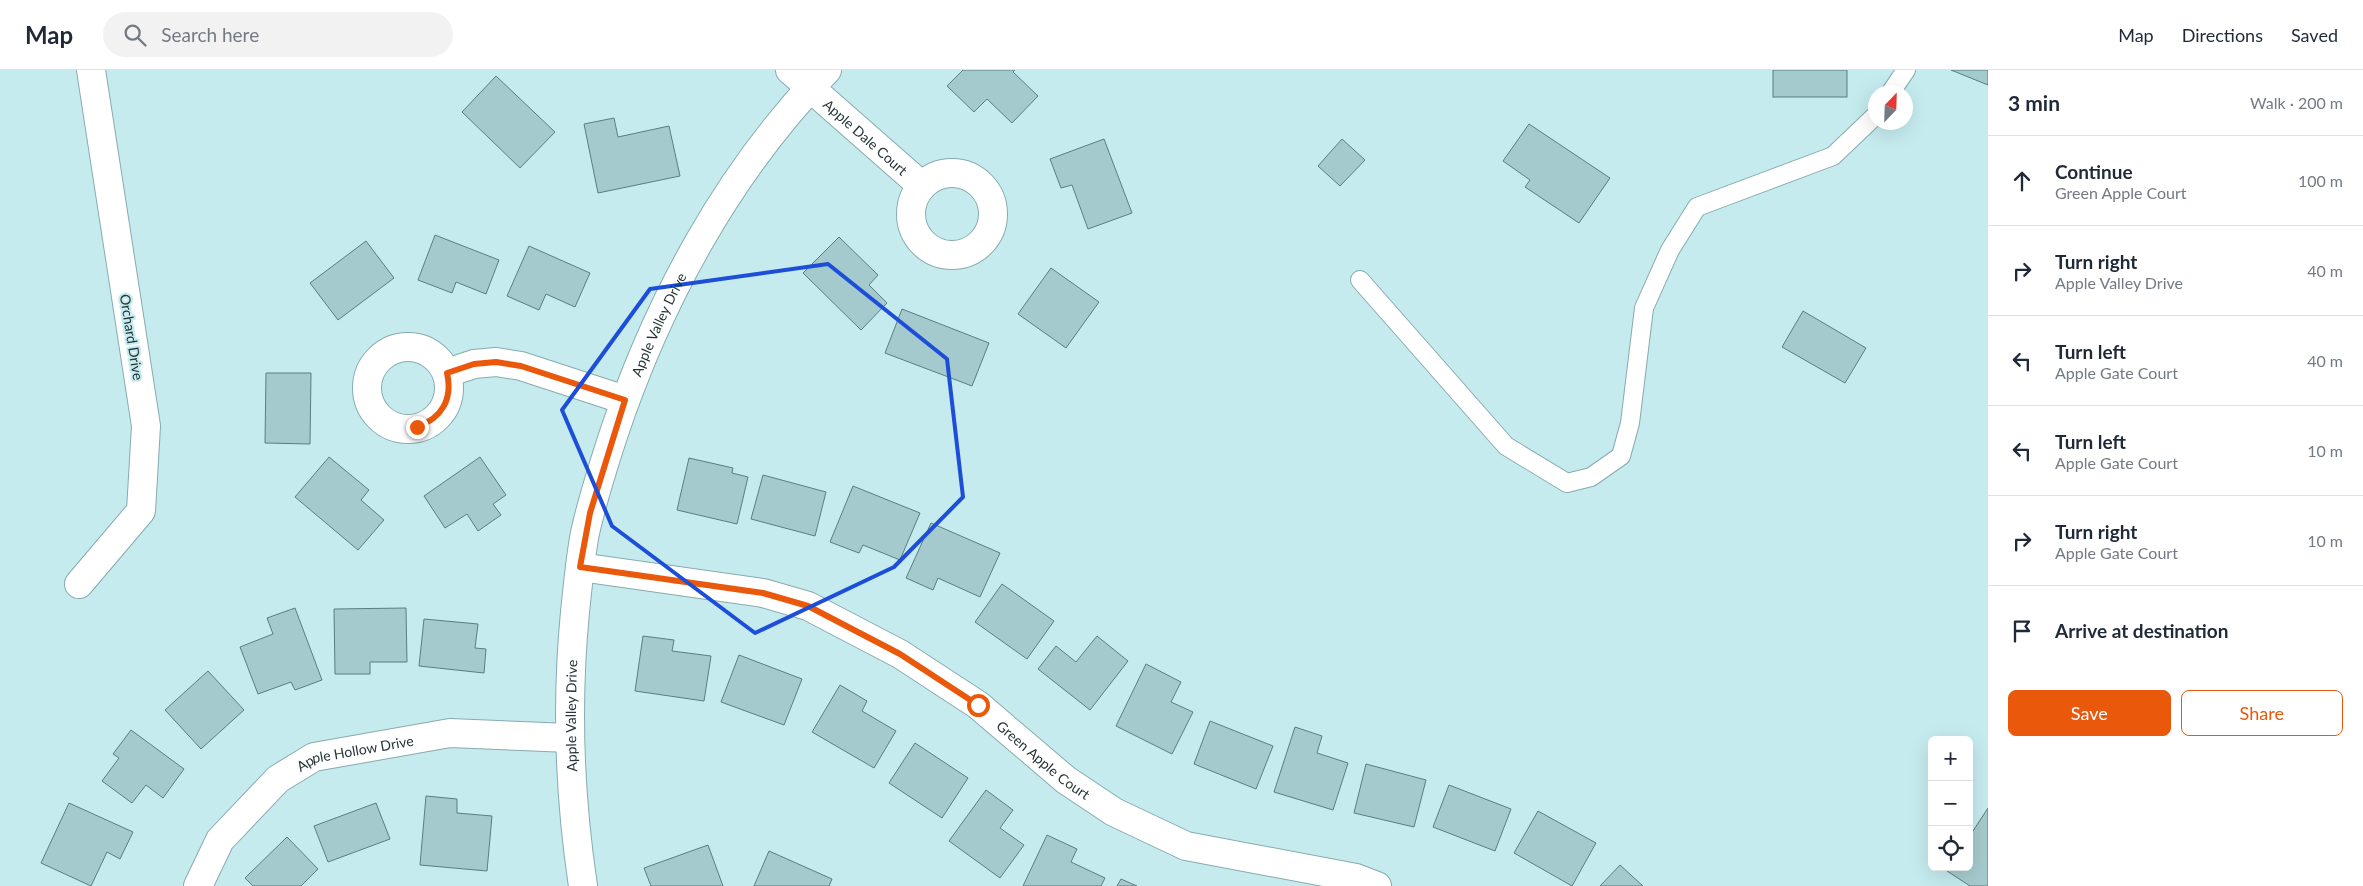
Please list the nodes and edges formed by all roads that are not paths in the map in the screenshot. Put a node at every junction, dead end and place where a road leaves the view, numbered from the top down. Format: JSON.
{"nodes":[{"id":1,"x":91,"y":70,"type":"edge"},
{"id":2,"x":790,"y":70,"type":"edge"},
{"id":3,"x":1906,"y":70,"type":"edge"},
{"id":4,"x":819,"y":79,"type":"edge"},
{"id":5,"x":1896,"y":85,"type":"edge"},
{"id":6,"x":1868,"y":123,"type":"edge"},
{"id":7,"x":922,"y":186,"type":"dead end"},
{"id":8,"x":1360,"y":280,"type":"dead end"},
{"id":9,"x":447,"y":373,"type":"dead end"},
{"id":10,"x":625,"y":400,"type":"junction"},
{"id":11,"x":580,"y":567,"type":"junction"},
{"id":12,"x":79,"y":584,"type":"dead end"},
{"id":13,"x":569,"y":738,"type":"junction"},
{"id":14,"x":198,"y":886,"type":"edge"},
{"id":15,"x":583,"y":886,"type":"edge"},
{"id":16,"x":1377,"y":886,"type":"edge"}],
"edges":[{"from":1,"to":12,"type":"street","name":"Orchard Drive"},
{"from":2,"to":4,"type":"street","name":"Apple Dale Court"},
{"from":3,"to":5,"type":"lane"},
{"from":4,"to":7,"type":"street","name":"Apple Dale Court"},
{"from":4,"to":10,"type":"street","name":"Apple Valley Drive"},
{"from":6,"to":8,"type":"lane"},
{"from":9,"to":10,"type":"street"},
{"from":10,"to":11,"type":"street","name":"Apple Valley Drive"},
{"from":11,"to":13,"type":"street","name":"Apple Valley Drive"},
{"from":11,"to":16,"type":"street","name":"Green Apple Court"},
{"from":13,"to":14,"type":"street","name":"Apple Hollow Drive"},
{"from":13,"to":15,"type":"street","name":"Apple Valley Drive"}]}
